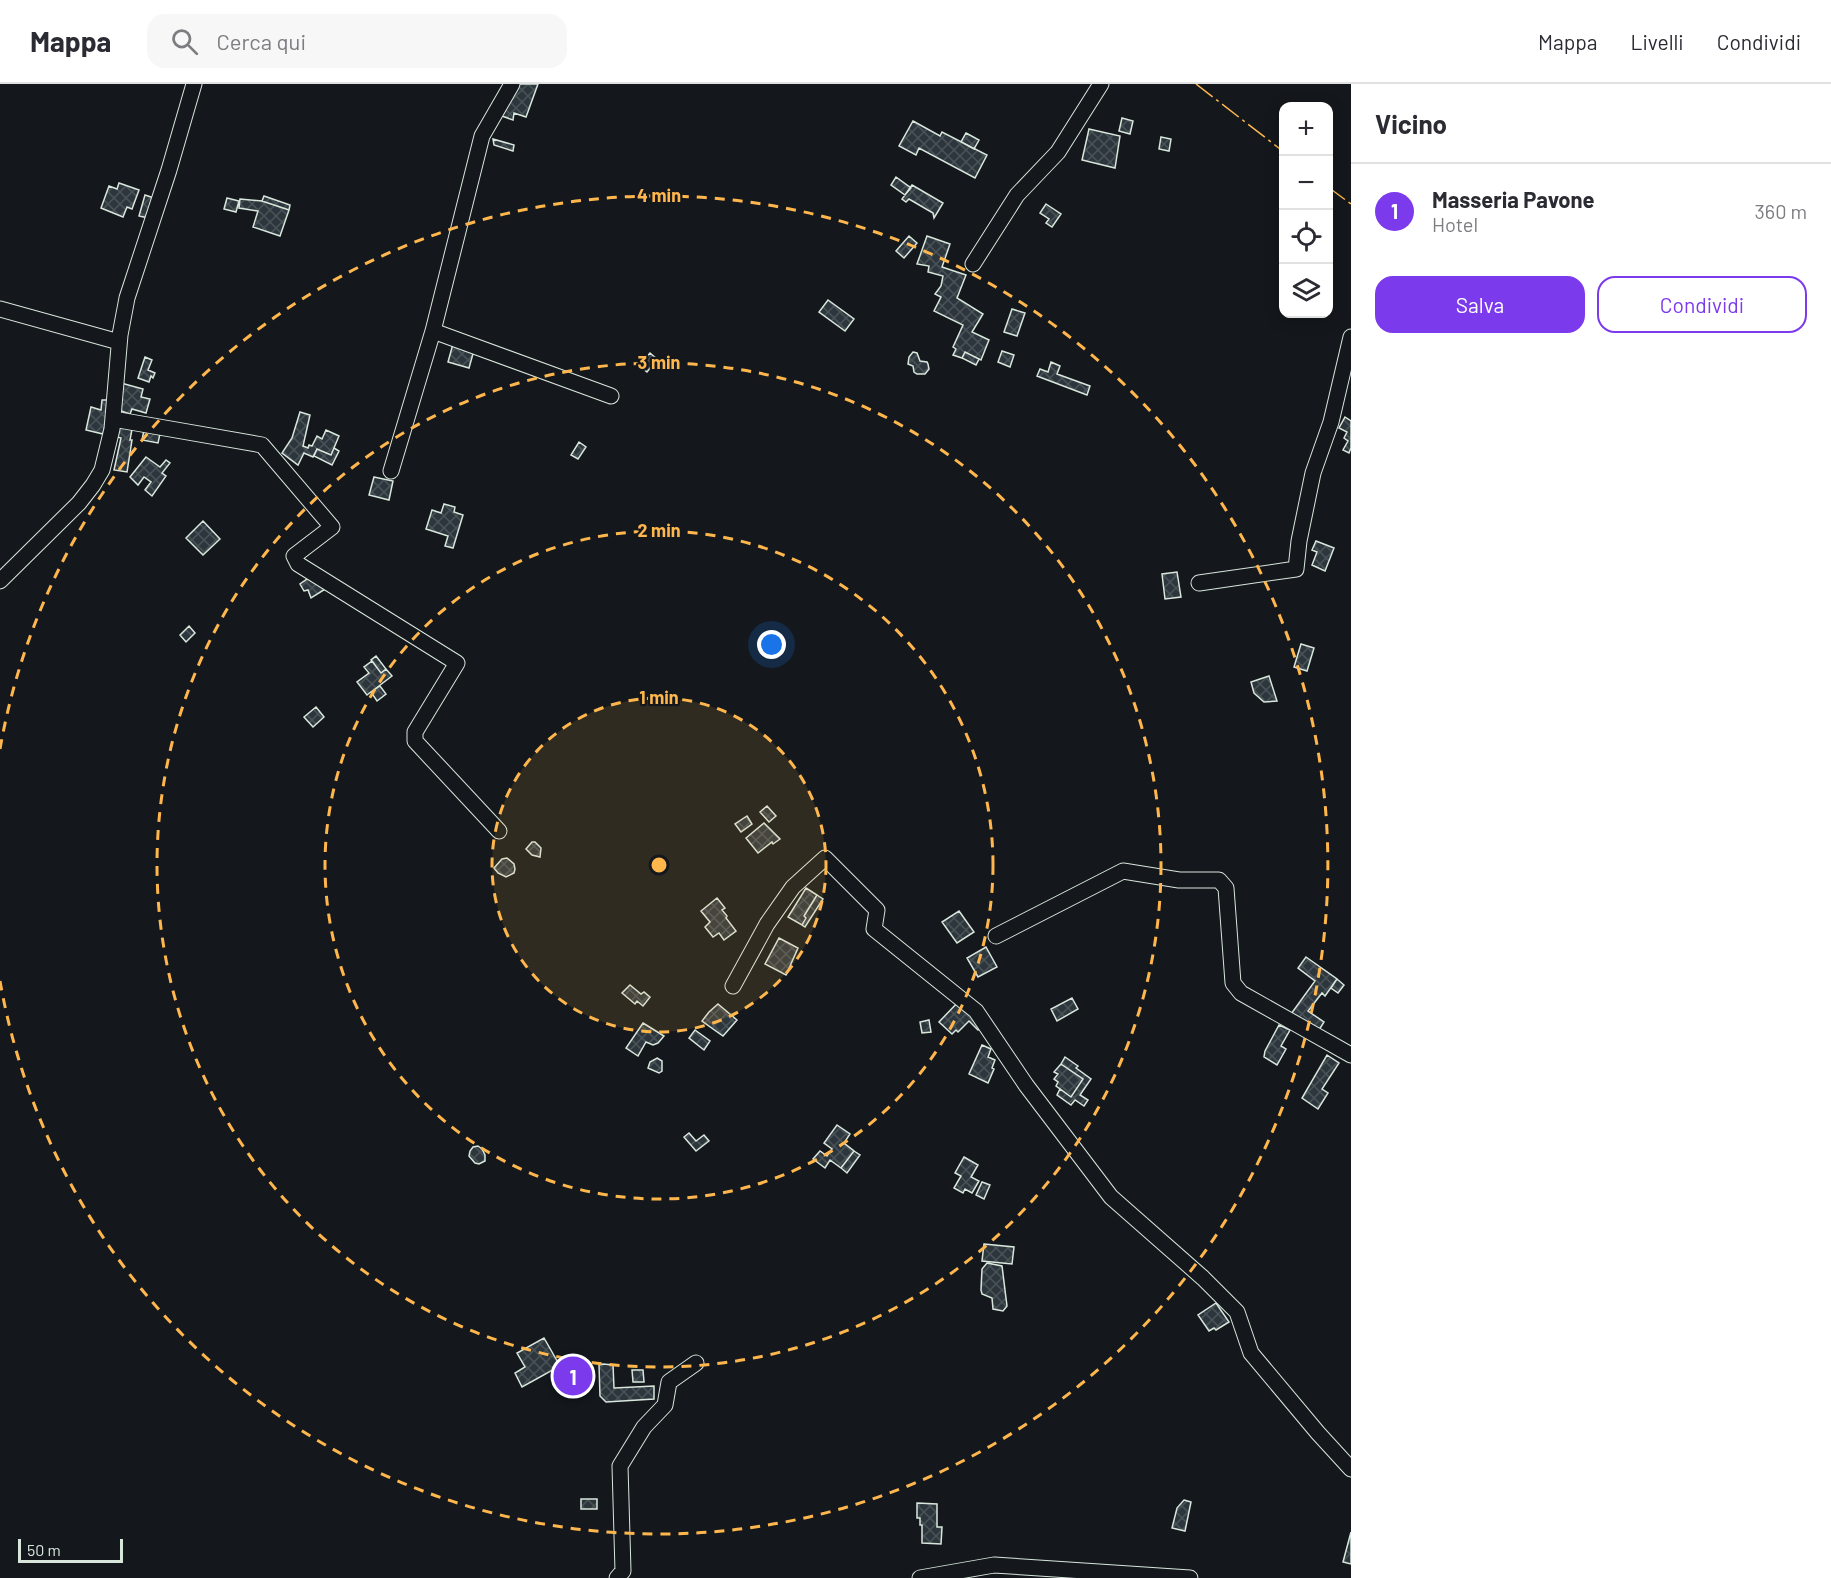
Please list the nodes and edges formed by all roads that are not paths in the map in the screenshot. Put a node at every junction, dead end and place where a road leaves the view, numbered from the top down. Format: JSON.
{"nodes":[{"id":1,"x":194,"y":84,"type":"edge"},
{"id":2,"x":512,"y":84,"type":"edge"},
{"id":3,"x":1101,"y":84,"type":"edge"},
{"id":4,"x":973,"y":264,"type":"dead end"},
{"id":5,"x":0,"y":309,"type":"edge"},
{"id":6,"x":433,"y":331,"type":"junction"},
{"id":7,"x":1351,"y":337,"type":"edge"},
{"id":8,"x":119,"y":342,"type":"junction"},
{"id":9,"x":611,"y":396,"type":"dead end"},
{"id":10,"x":113,"y":419,"type":"junction"},
{"id":11,"x":391,"y":471,"type":"dead end"},
{"id":12,"x":0,"y":581,"type":"edge"},
{"id":13,"x":1199,"y":583,"type":"dead end"},
{"id":14,"x":499,"y":831,"type":"dead end"},
{"id":15,"x":996,"y":936,"type":"dead end"},
{"id":16,"x":733,"y":986,"type":"dead end"},
{"id":17,"x":1351,"y":1055,"type":"edge"},
{"id":18,"x":696,"y":1363,"type":"dead end"},
{"id":19,"x":1351,"y":1469,"type":"edge"},
{"id":20,"x":617,"y":1578,"type":"edge"},
{"id":21,"x":920,"y":1578,"type":"edge"},
{"id":22,"x":1190,"y":1578,"type":"edge"}],
"edges":[{"from":1,"to":8,"type":"street"},
{"from":2,"to":6,"type":"street"},
{"from":3,"to":4,"type":"street"},
{"from":5,"to":8,"type":"street"},
{"from":6,"to":9,"type":"street"},
{"from":6,"to":11,"type":"street"},
{"from":7,"to":13,"type":"street"},
{"from":8,"to":10,"type":"street"},
{"from":10,"to":12,"type":"street"},
{"from":10,"to":14,"type":"street"},
{"from":15,"to":17,"type":"street"},
{"from":16,"to":19,"type":"street"},
{"from":18,"to":20,"type":"street"},
{"from":21,"to":22,"type":"street"}]}
